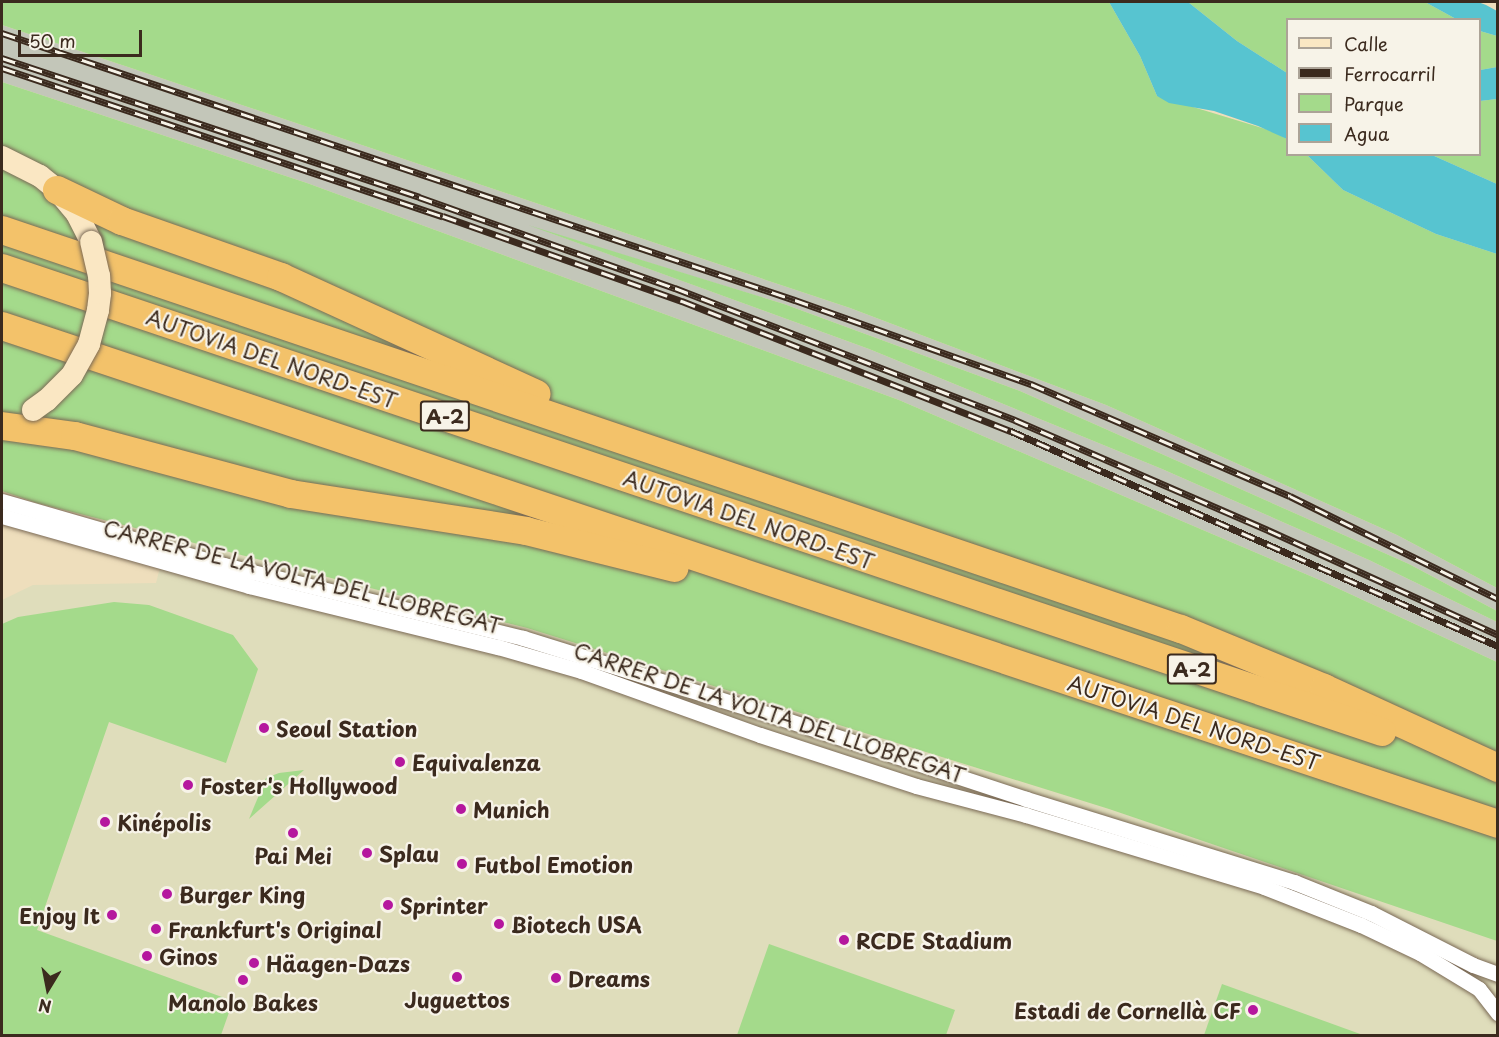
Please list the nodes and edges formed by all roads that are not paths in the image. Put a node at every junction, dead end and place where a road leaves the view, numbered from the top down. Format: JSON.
{"nodes":[{"id":1,"x":2,"y":157,"type":"edge"},
{"id":2,"x":57,"y":190,"type":"junction"},
{"id":3,"x":2,"y":230,"type":"edge"},
{"id":4,"x":2,"y":268,"type":"edge"},
{"id":5,"x":2,"y":326,"type":"edge"},
{"id":6,"x":2,"y":425,"type":"edge"},
{"id":7,"x":667,"y":455,"type":"junction"},
{"id":8,"x":2,"y":501,"type":"edge"},
{"id":9,"x":2,"y":516,"type":"edge"},
{"id":10,"x":1001,"y":659,"type":"junction"},
{"id":11,"x":1497,"y":768,"type":"edge"},
{"id":12,"x":1497,"y":824,"type":"edge"},
{"id":13,"x":1497,"y":974,"type":"edge"},
{"id":14,"x":1497,"y":1013,"type":"edge"}],
"edges":[{"from":1,"to":2,"type":"main road"},
{"from":2,"to":6,"type":"main road","bridge":true},
{"from":2,"to":7,"type":"highway"},
{"from":3,"to":7,"type":"highway"},
{"from":4,"to":11,"type":"highway","name":"AUTOVIA DEL NORD-EST","number":"A-2"},
{"from":5,"to":10,"type":"highway","name":"AUTOVIA DEL NORD-EST","number":"A-2"},
{"from":6,"to":10,"type":"highway"},
{"from":7,"to":11,"type":"highway"},
{"from":8,"to":13,"type":"street","name":"CARRER DE LA VOLTA DEL LLOBREGAT"},
{"from":9,"to":14,"type":"street","name":"CARRER DE LA VOLTA DEL LLOBREGAT"},
{"from":10,"to":12,"type":"highway","name":"AUTOVIA DEL NORD-EST","number":"A-2"}]}
